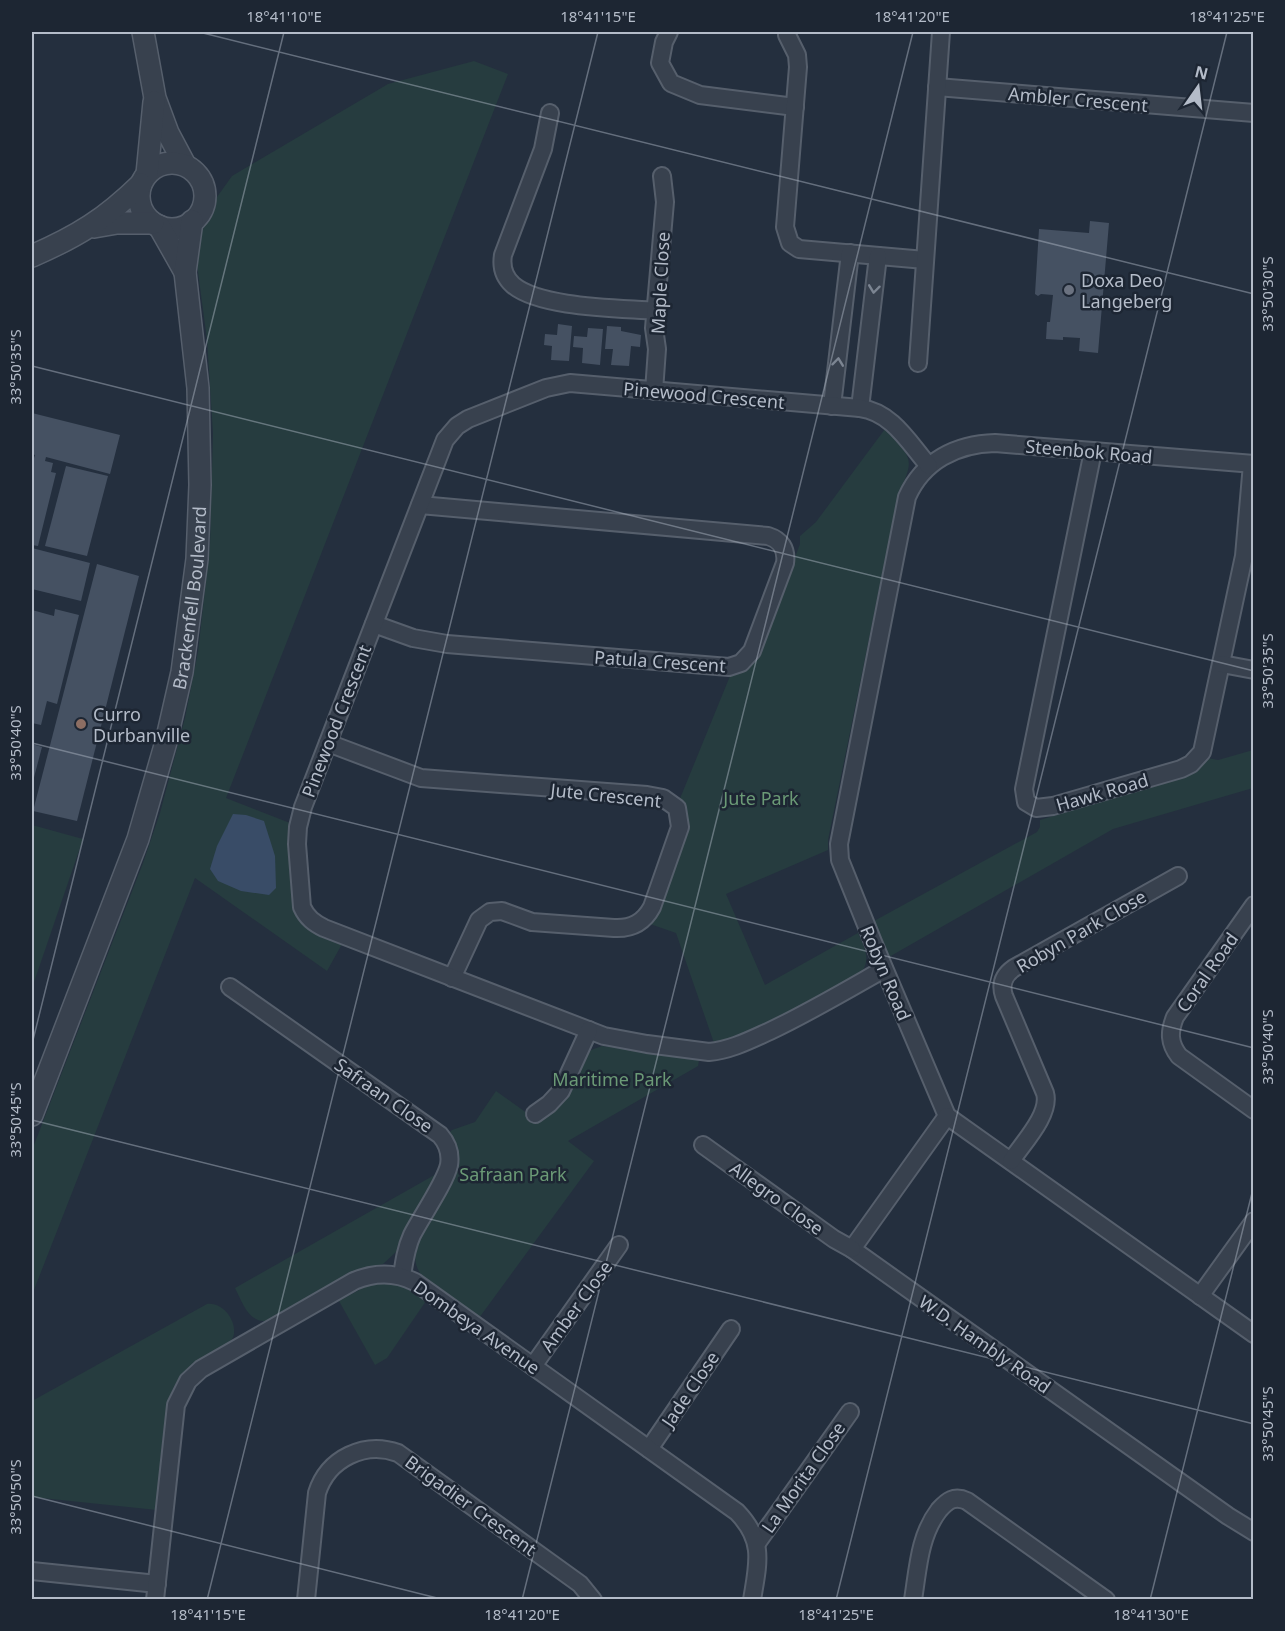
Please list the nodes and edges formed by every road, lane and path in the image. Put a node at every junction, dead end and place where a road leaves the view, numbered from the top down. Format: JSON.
{"nodes":[{"id":1,"x":143,"y":32,"type":"edge"},
{"id":2,"x":669,"y":32,"type":"edge"},
{"id":3,"x":941,"y":32,"type":"edge"},
{"id":4,"x":787,"y":35,"type":"dead end"},
{"id":5,"x":938,"y":87,"type":"junction"},
{"id":6,"x":155,"y":98,"type":"junction"},
{"id":7,"x":795,"y":107,"type":"junction"},
{"id":8,"x":550,"y":112,"type":"dead end"},
{"id":9,"x":1254,"y":113,"type":"edge"},
{"id":10,"x":185,"y":165,"type":"junction"},
{"id":11,"x":662,"y":176,"type":"dead end"},
{"id":12,"x":144,"y":179,"type":"junction"},
{"id":13,"x":192,"y":221,"type":"junction"},
{"id":14,"x":156,"y":224,"type":"junction"},
{"id":15,"x":87,"y":229,"type":"junction"},
{"id":16,"x":850,"y":254,"type":"junction"},
{"id":17,"x":32,"y":255,"type":"edge"},
{"id":18,"x":878,"y":256,"type":"junction"},
{"id":19,"x":925,"y":260,"type":"junction"},
{"id":20,"x":185,"y":272,"type":"junction"},
{"id":21,"x":656,"y":311,"type":"junction"},
{"id":22,"x":918,"y":363,"type":"dead end"},
{"id":23,"x":654,"y":391,"type":"junction"},
{"id":24,"x":832,"y":406,"type":"junction"},
{"id":25,"x":860,"y":408,"type":"junction"},
{"id":26,"x":1093,"y":451,"type":"junction"},
{"id":27,"x":1253,"y":464,"type":"edge"},
{"id":28,"x":930,"y":466,"type":"junction"},
{"id":29,"x":420,"y":505,"type":"junction"},
{"id":30,"x":374,"y":624,"type":"junction"},
{"id":31,"x":1222,"y":663,"type":"junction"},
{"id":32,"x":1254,"y":670,"type":"edge"},
{"id":33,"x":328,"y":743,"type":"junction"},
{"id":34,"x":1179,"y":876,"type":"dead end"},
{"id":35,"x":1254,"y":905,"type":"edge"},
{"id":36,"x":884,"y":969,"type":"junction"},
{"id":37,"x":452,"y":978,"type":"junction"},
{"id":38,"x":230,"y":987,"type":"dead end"},
{"id":39,"x":589,"y":1030,"type":"junction"},
{"id":40,"x":1254,"y":1110,"type":"edge"},
{"id":41,"x":535,"y":1114,"type":"dead end"},
{"id":42,"x":32,"y":1115,"type":"edge"},
{"id":43,"x":947,"y":1116,"type":"junction"},
{"id":44,"x":703,"y":1145,"type":"dead end"},
{"id":45,"x":1011,"y":1161,"type":"junction"},
{"id":46,"x":1254,"y":1221,"type":"edge"},
{"id":47,"x":619,"y":1245,"type":"dead end"},
{"id":48,"x":852,"y":1249,"type":"junction"},
{"id":49,"x":402,"y":1276,"type":"junction"},
{"id":50,"x":1200,"y":1296,"type":"junction"},
{"id":51,"x":731,"y":1329,"type":"dead end"},
{"id":52,"x":1254,"y":1334,"type":"edge"},
{"id":53,"x":532,"y":1366,"type":"junction"},
{"id":54,"x":850,"y":1412,"type":"dead end"},
{"id":55,"x":649,"y":1449,"type":"junction"},
{"id":56,"x":1254,"y":1532,"type":"edge"},
{"id":57,"x":757,"y":1543,"type":"junction"},
{"id":58,"x":32,"y":1571,"type":"edge"},
{"id":59,"x":156,"y":1592,"type":"edge"},
{"id":60,"x":306,"y":1599,"type":"edge"},
{"id":61,"x":593,"y":1599,"type":"edge"},
{"id":62,"x":752,"y":1599,"type":"edge"},
{"id":63,"x":913,"y":1599,"type":"edge"},
{"id":64,"x":1106,"y":1599,"type":"edge"}],
"edges":[{"from":1,"to":6,"type":"street"},
{"from":2,"to":7,"type":"street"},
{"from":3,"to":5,"type":"street"},
{"from":4,"to":7,"type":"street"},
{"from":5,"to":9,"type":"street","name":"Ambler Crescent"},
{"from":5,"to":19,"type":"street"},
{"from":6,"to":10,"type":"street"},
{"from":6,"to":12,"type":"street"},
{"from":7,"to":16,"type":"street"},
{"from":8,"to":21,"type":"street"},
{"from":10,"to":12,"type":"street"},
{"from":10,"to":13,"type":"street"},
{"from":11,"to":21,"type":"street","name":"Maple Close"},
{"from":12,"to":14,"type":"street"},
{"from":12,"to":15,"type":"street"},
{"from":13,"to":14,"type":"street"},
{"from":13,"to":20,"type":"street","name":"Brackenfell Boulevard"},
{"from":14,"to":15,"type":"street"},
{"from":14,"to":20,"type":"street","name":"Brackenfell Boulevard"},
{"from":15,"to":17,"type":"street"},
{"from":16,"to":18,"type":"street"},
{"from":24,"to":16,"type":"street","one_way":true},
{"from":18,"to":19,"type":"street"},
{"from":18,"to":25,"type":"street","one_way":true},
{"from":19,"to":22,"type":"street"},
{"from":20,"to":42,"type":"street","name":"Brackenfell Boulevard"},
{"from":21,"to":23,"type":"street","name":"Maple Close"},
{"from":23,"to":24,"type":"street","name":"Pinewood Crescent"},
{"from":23,"to":29,"type":"street","name":"Pinewood Crescent"},
{"from":24,"to":25,"type":"street","name":"Pinewood Crescent"},
{"from":25,"to":28,"type":"street","name":"Pinewood Crescent"},
{"from":26,"to":27,"type":"street","name":"Steenbok Road"},
{"from":26,"to":28,"type":"street","name":"Steenbok Road"},
{"from":26,"to":31,"type":"street","name":"Hawk Road"},
{"from":27,"to":31,"type":"street","name":"Hawk Road"},
{"from":28,"to":36,"type":"street","name":"Robyn Road"},
{"from":29,"to":30,"type":"street","name":"Pinewood Crescent"},
{"from":29,"to":30,"type":"street","name":"Patula Crescent"},
{"from":30,"to":33,"type":"street","name":"Pinewood Crescent"},
{"from":31,"to":32,"type":"street"},
{"from":33,"to":37,"type":"street","name":"Pinewood Crescent"},
{"from":33,"to":37,"type":"street","name":"Jute Crescent"},
{"from":34,"to":45,"type":"street","name":"Robyn Park Close"},
{"from":35,"to":40,"type":"street","name":"Coral Road"},
{"from":36,"to":39,"type":"street","name":"Pinewood Crescent"},
{"from":36,"to":43,"type":"street","name":"Robyn Road"},
{"from":37,"to":39,"type":"street","name":"Pinewood Crescent"},
{"from":38,"to":49,"type":"street","name":"Safraan Close"},
{"from":39,"to":41,"type":"street"},
{"from":43,"to":45,"type":"street"},
{"from":43,"to":48,"type":"street"},
{"from":44,"to":48,"type":"street","name":"Allegro Close"},
{"from":45,"to":50,"type":"street"},
{"from":46,"to":50,"type":"street"},
{"from":47,"to":53,"type":"street","name":"Amber Close"},
{"from":48,"to":56,"type":"street","name":"W.D. Hambly Road"},
{"from":49,"to":53,"type":"street","name":"Dombeya Avenue"},
{"from":49,"to":59,"type":"street","name":"Dombeya Avenue"},
{"from":50,"to":52,"type":"street"},
{"from":51,"to":55,"type":"street","name":"Jade Close"},
{"from":53,"to":55,"type":"street","name":"Dombeya Avenue"},
{"from":54,"to":57,"type":"street","name":"La Morita Close"},
{"from":55,"to":57,"type":"street","name":"Dombeya Avenue"},
{"from":57,"to":62,"type":"street"},
{"from":58,"to":59,"type":"street"},
{"from":60,"to":61,"type":"street","name":"Brigadier Crescent"},
{"from":63,"to":64,"type":"street"}]}
